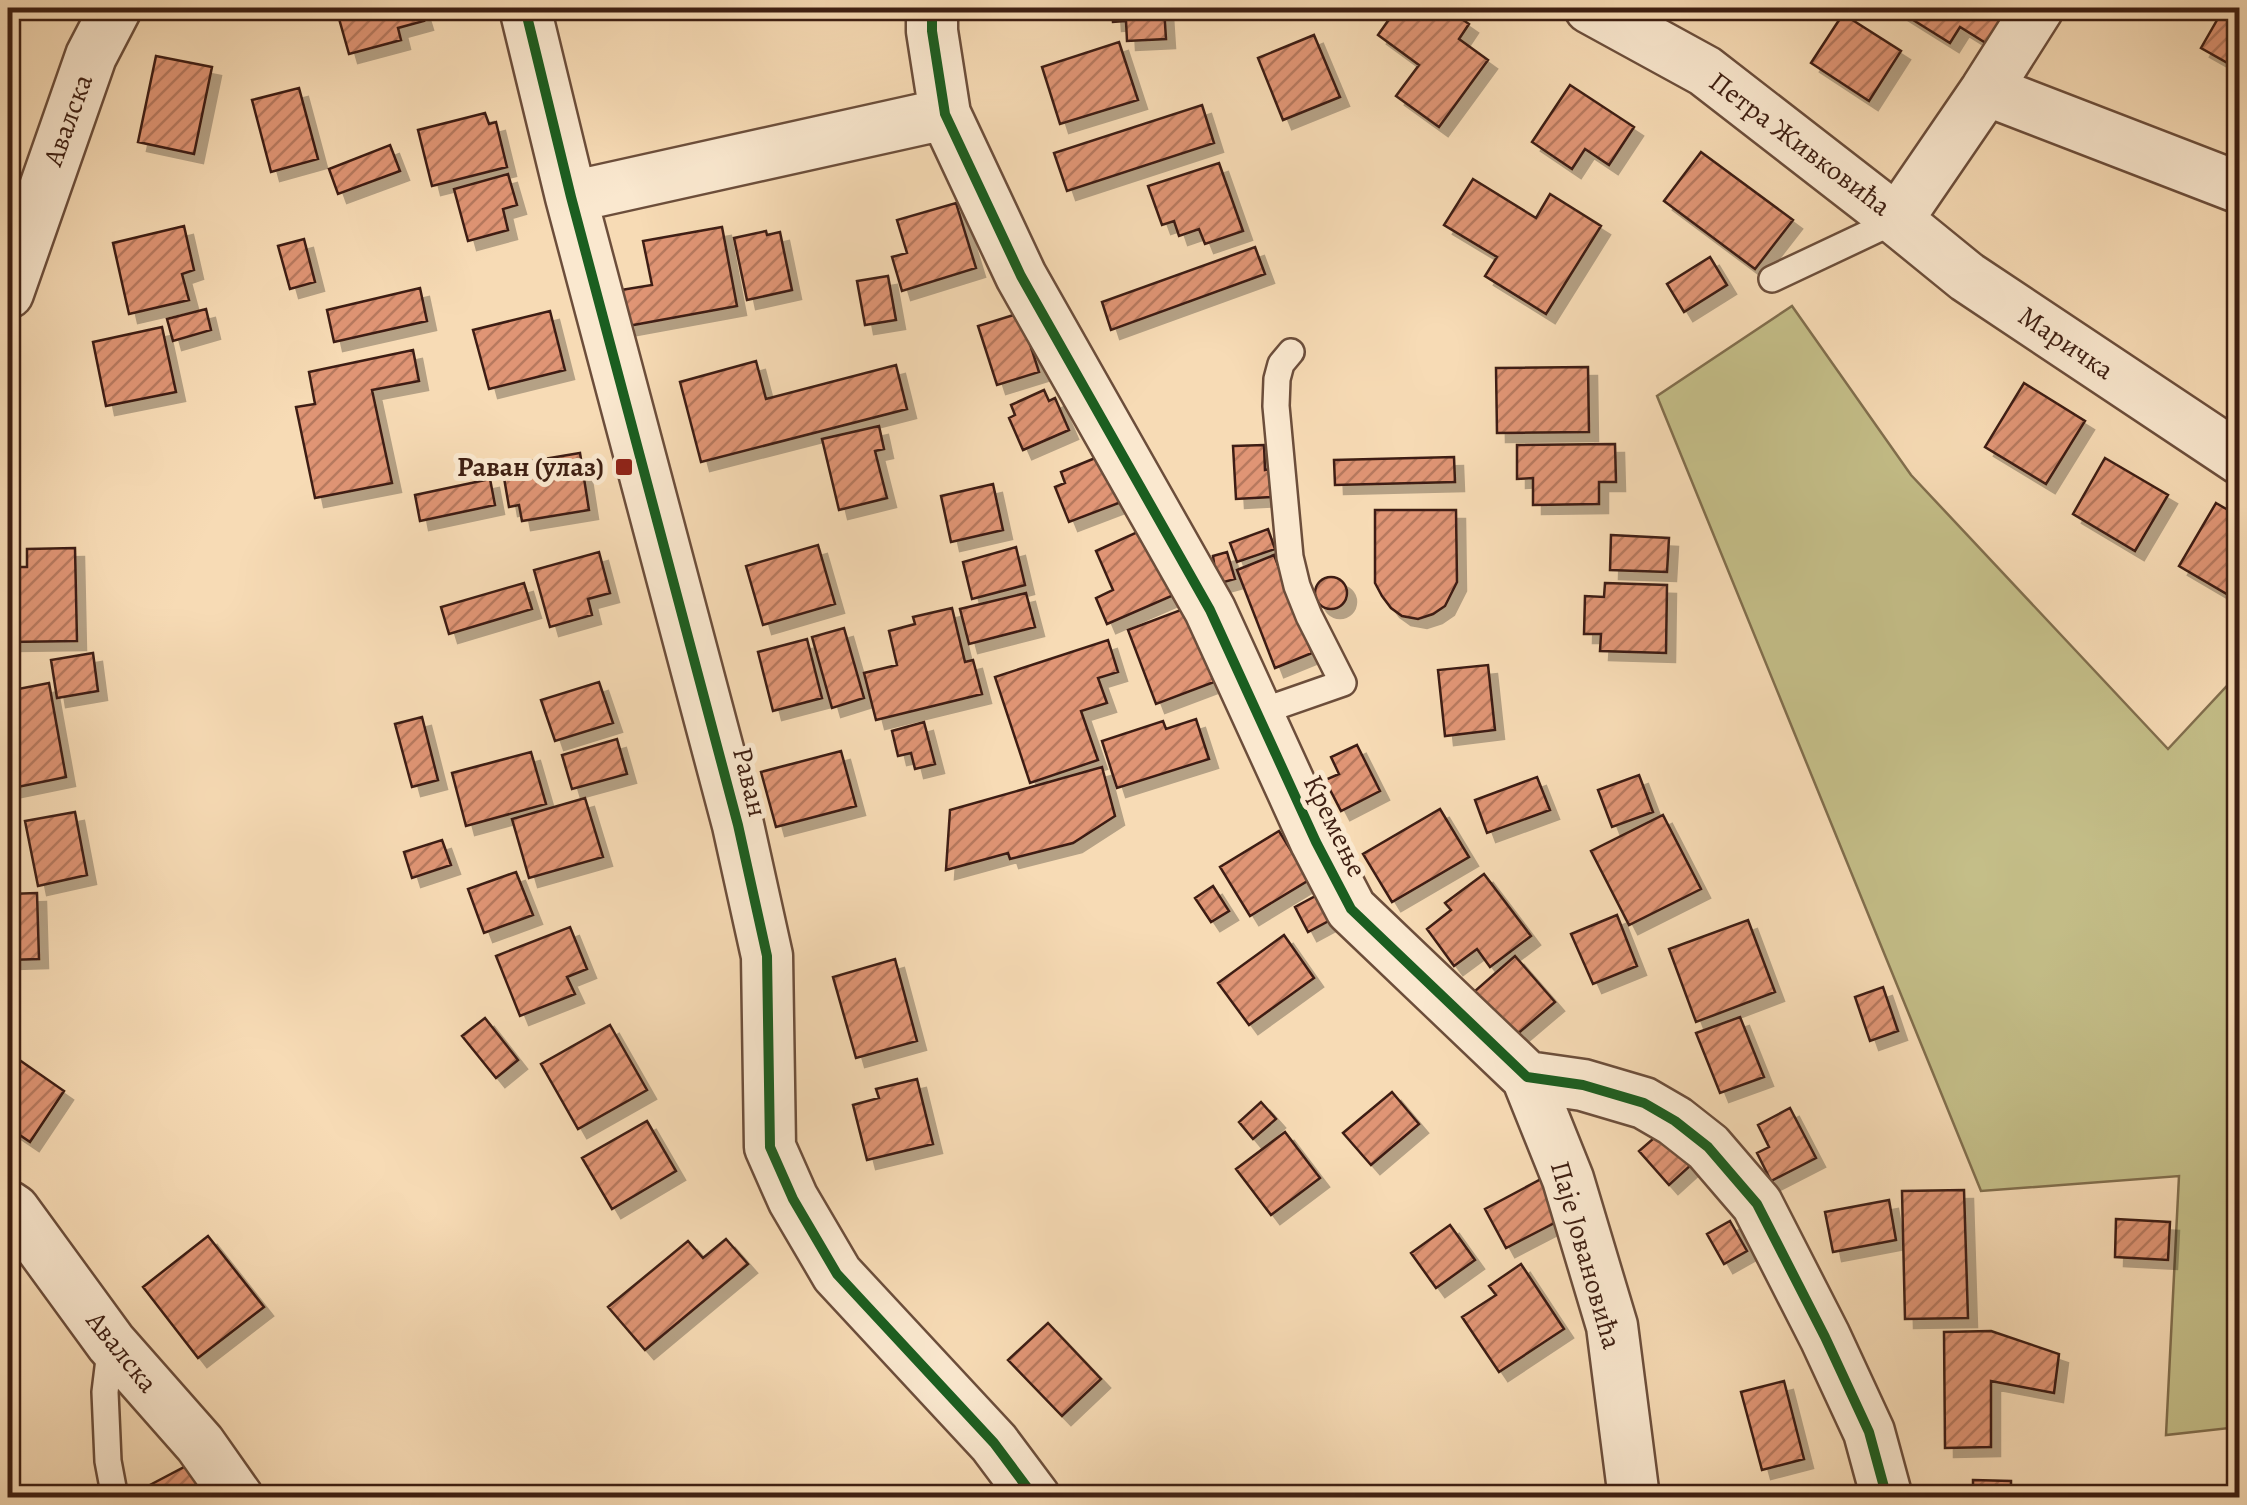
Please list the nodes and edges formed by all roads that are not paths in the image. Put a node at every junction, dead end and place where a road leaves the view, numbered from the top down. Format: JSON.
{"nodes":[{"id":1,"x":116,"y":8,"type":"edge"},
{"id":2,"x":524,"y":8,"type":"edge"},
{"id":3,"x":932,"y":8,"type":"edge"},
{"id":4,"x":1590,"y":8,"type":"edge"},
{"id":5,"x":2038,"y":8,"type":"edge"},
{"id":6,"x":1986,"y":90,"type":"junction"},
{"id":7,"x":946,"y":114,"type":"junction"},
{"id":8,"x":2240,"y":188,"type":"edge"},
{"id":9,"x":571,"y":197,"type":"junction"},
{"id":10,"x":1897,"y":220,"type":"junction"},
{"id":11,"x":1772,"y":279,"type":"dead end"},
{"id":12,"x":8,"y":293,"type":"edge"},
{"id":13,"x":1291,"y":352,"type":"dead end"},
{"id":14,"x":2240,"y":459,"type":"edge"},
{"id":15,"x":1257,"y":713,"type":"junction"},
{"id":16,"x":1527,"y":1077,"type":"junction"},
{"id":17,"x":8,"y":1206,"type":"edge"},
{"id":18,"x":111,"y":1343,"type":"junction"},
{"id":19,"x":115,"y":1498,"type":"edge"},
{"id":20,"x":238,"y":1498,"type":"edge"},
{"id":21,"x":1035,"y":1498,"type":"edge"},
{"id":22,"x":1634,"y":1498,"type":"edge"},
{"id":23,"x":1887,"y":1498,"type":"edge"}],
"edges":[{"from":1,"to":12,"type":"street","name":"Авалска"},
{"from":2,"to":9,"type":"street","name":"Раван"},
{"from":3,"to":7,"type":"street","name":"Кремење"},
{"from":4,"to":10,"type":"street","name":"Петра Живковића"},
{"from":5,"to":6,"type":"street","name":"Петра Живковића"},
{"from":6,"to":8,"type":"street"},
{"from":6,"to":10,"type":"street","name":"Петра Живковића"},
{"from":7,"to":9,"type":"street"},
{"from":7,"to":15,"type":"street","name":"Кремење"},
{"from":9,"to":21,"type":"street","name":"Раван"},
{"from":10,"to":11,"type":"lane"},
{"from":10,"to":14,"type":"street","name":"Маричка"},
{"from":13,"to":15,"type":"lane"},
{"from":15,"to":16,"type":"street","name":"Кремење"},
{"from":16,"to":22,"type":"street","name":"Паје Јовановића"},
{"from":16,"to":23,"type":"street"},
{"from":17,"to":18,"type":"street","name":"Авалска"},
{"from":18,"to":19,"type":"lane"},
{"from":18,"to":20,"type":"street","name":"Авалска"}]}
